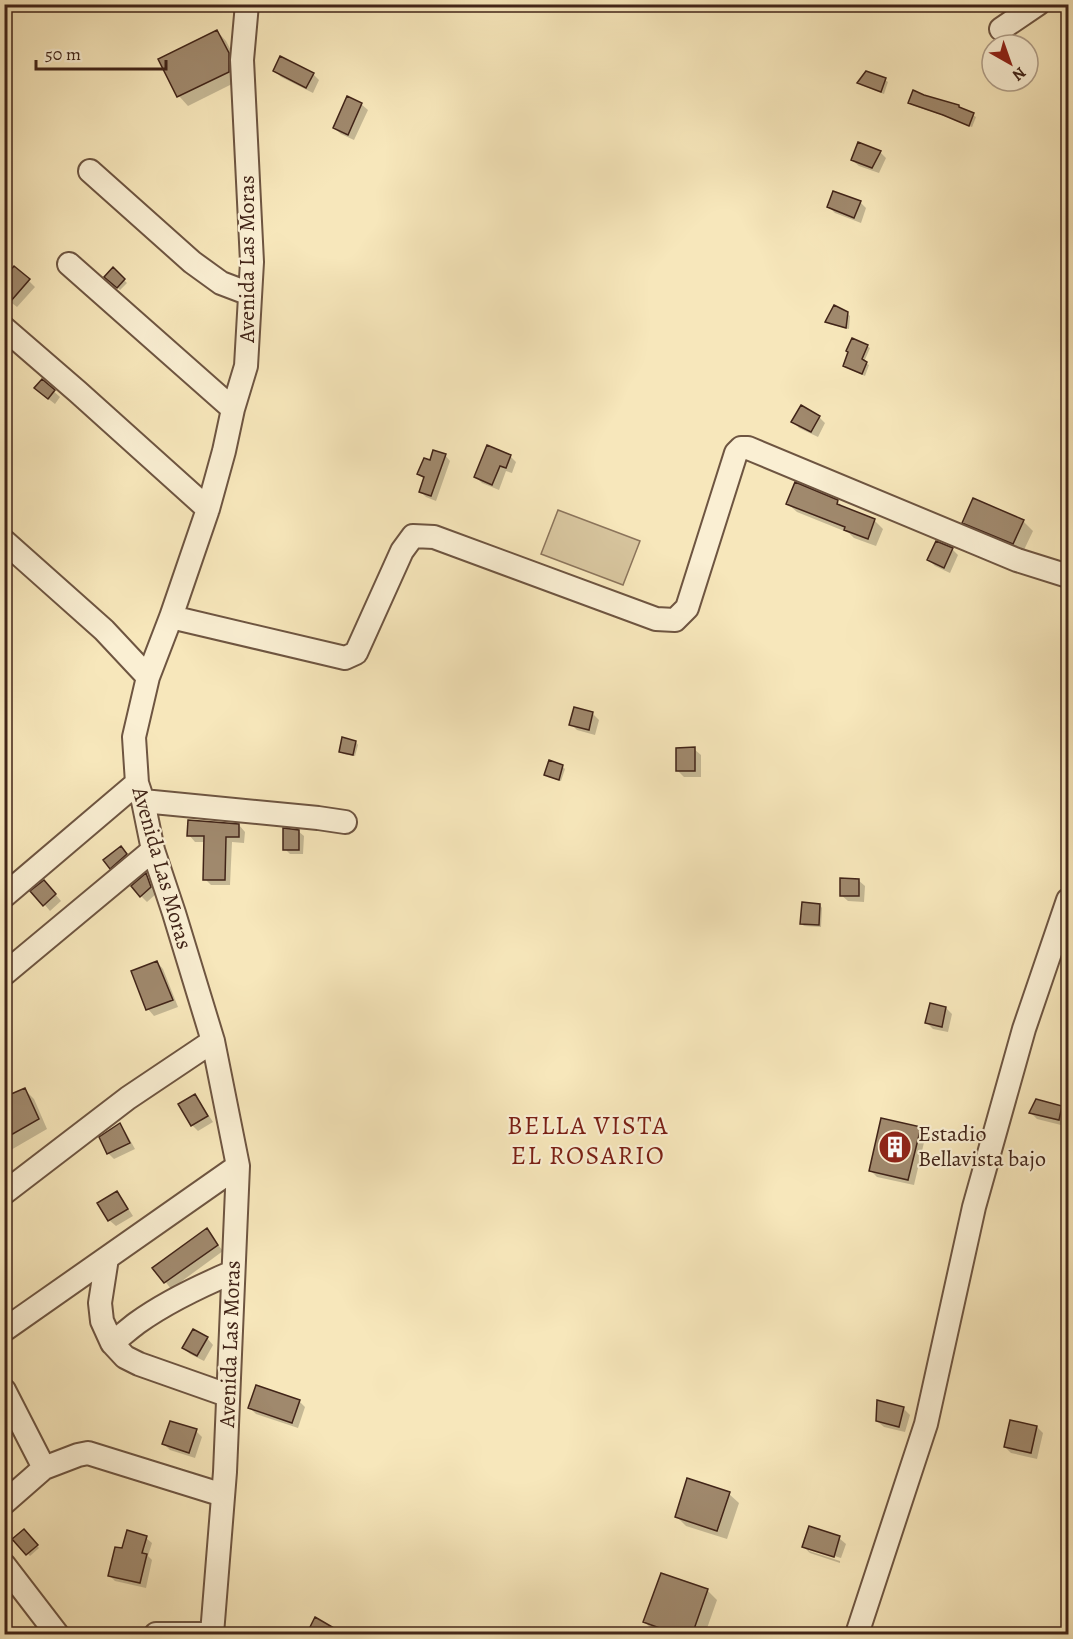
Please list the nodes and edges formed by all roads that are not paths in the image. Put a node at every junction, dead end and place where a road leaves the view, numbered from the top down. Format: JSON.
{"nodes":[{"id":1,"x":247,"y":4,"type":"edge"},
{"id":2,"x":1038,"y":4,"type":"edge"},
{"id":3,"x":1001,"y":29,"type":"dead end"},
{"id":4,"x":90,"y":171,"type":"dead end"},
{"id":5,"x":69,"y":264,"type":"dead end"},
{"id":6,"x":250,"y":294,"type":"junction"},
{"id":7,"x":4,"y":328,"type":"edge"},
{"id":8,"x":233,"y":409,"type":"junction"},
{"id":9,"x":208,"y":508,"type":"junction"},
{"id":10,"x":4,"y":542,"type":"edge"},
{"id":11,"x":1068,"y":576,"type":"edge"},
{"id":12,"x":171,"y":617,"type":"junction"},
{"id":13,"x":148,"y":677,"type":"junction"},
{"id":14,"x":140,"y":792,"type":"junction"},
{"id":15,"x":345,"y":822,"type":"dead end"},
{"id":16,"x":153,"y":850,"type":"junction"},
{"id":17,"x":4,"y":896,"type":"edge"},
{"id":18,"x":1068,"y":900,"type":"edge"},
{"id":19,"x":4,"y":974,"type":"edge"},
{"id":20,"x":213,"y":1041,"type":"junction"},
{"id":21,"x":237,"y":1166,"type":"junction"},
{"id":22,"x":4,"y":1193,"type":"edge"},
{"id":23,"x":107,"y":1258,"type":"junction"},
{"id":24,"x":233,"y":1272,"type":"junction"},
{"id":25,"x":4,"y":1330,"type":"edge"},
{"id":26,"x":112,"y":1343,"type":"junction"},
{"id":27,"x":4,"y":1390,"type":"edge"},
{"id":28,"x":227,"y":1395,"type":"junction"},
{"id":29,"x":44,"y":1468,"type":"junction"},
{"id":30,"x":223,"y":1495,"type":"junction"},
{"id":31,"x":4,"y":1503,"type":"edge"},
{"id":32,"x":4,"y":1565,"type":"edge"},
{"id":33,"x":213,"y":1634,"type":"edge"},
{"id":34,"x":57,"y":1635,"type":"edge"},
{"id":35,"x":156,"y":1635,"type":"edge"},
{"id":36,"x":857,"y":1635,"type":"edge"}],
"edges":[{"from":1,"to":6,"type":"street","name":"Avenida Las Moras"},
{"from":2,"to":3,"type":"street"},
{"from":4,"to":6,"type":"street"},
{"from":5,"to":8,"type":"street"},
{"from":6,"to":8,"type":"street","name":"Avenida Las Moras"},
{"from":7,"to":9,"type":"street"},
{"from":8,"to":9,"type":"street","name":"Avenida Las Moras"},
{"from":9,"to":12,"type":"street","name":"Avenida Las Moras"},
{"from":10,"to":13,"type":"street"},
{"from":11,"to":12,"type":"street"},
{"from":12,"to":13,"type":"street","name":"Avenida Las Moras"},
{"from":13,"to":14,"type":"street","name":"Avenida Las Moras"},
{"from":14,"to":15,"type":"street"},
{"from":14,"to":16,"type":"street","name":"Avenida Las Moras"},
{"from":14,"to":17,"type":"street"},
{"from":16,"to":19,"type":"street"},
{"from":16,"to":20,"type":"street","name":"Avenida Las Moras"},
{"from":18,"to":36,"type":"street"},
{"from":20,"to":21,"type":"street","name":"Avenida Las Moras"},
{"from":20,"to":22,"type":"street"},
{"from":21,"to":23,"type":"street"},
{"from":21,"to":24,"type":"street","name":"Avenida Las Moras"},
{"from":23,"to":25,"type":"street"},
{"from":23,"to":26,"type":"street"},
{"from":24,"to":26,"type":"street"},
{"from":24,"to":28,"type":"street","name":"Avenida Las Moras"},
{"from":26,"to":28,"type":"street"},
{"from":27,"to":29,"type":"street"},
{"from":28,"to":30,"type":"street","name":"Avenida Las Moras"},
{"from":29,"to":30,"type":"street"},
{"from":29,"to":31,"type":"street"},
{"from":30,"to":33,"type":"street","name":"Avenida Las Moras"},
{"from":32,"to":34,"type":"street"},
{"from":33,"to":35,"type":"street"}]}
